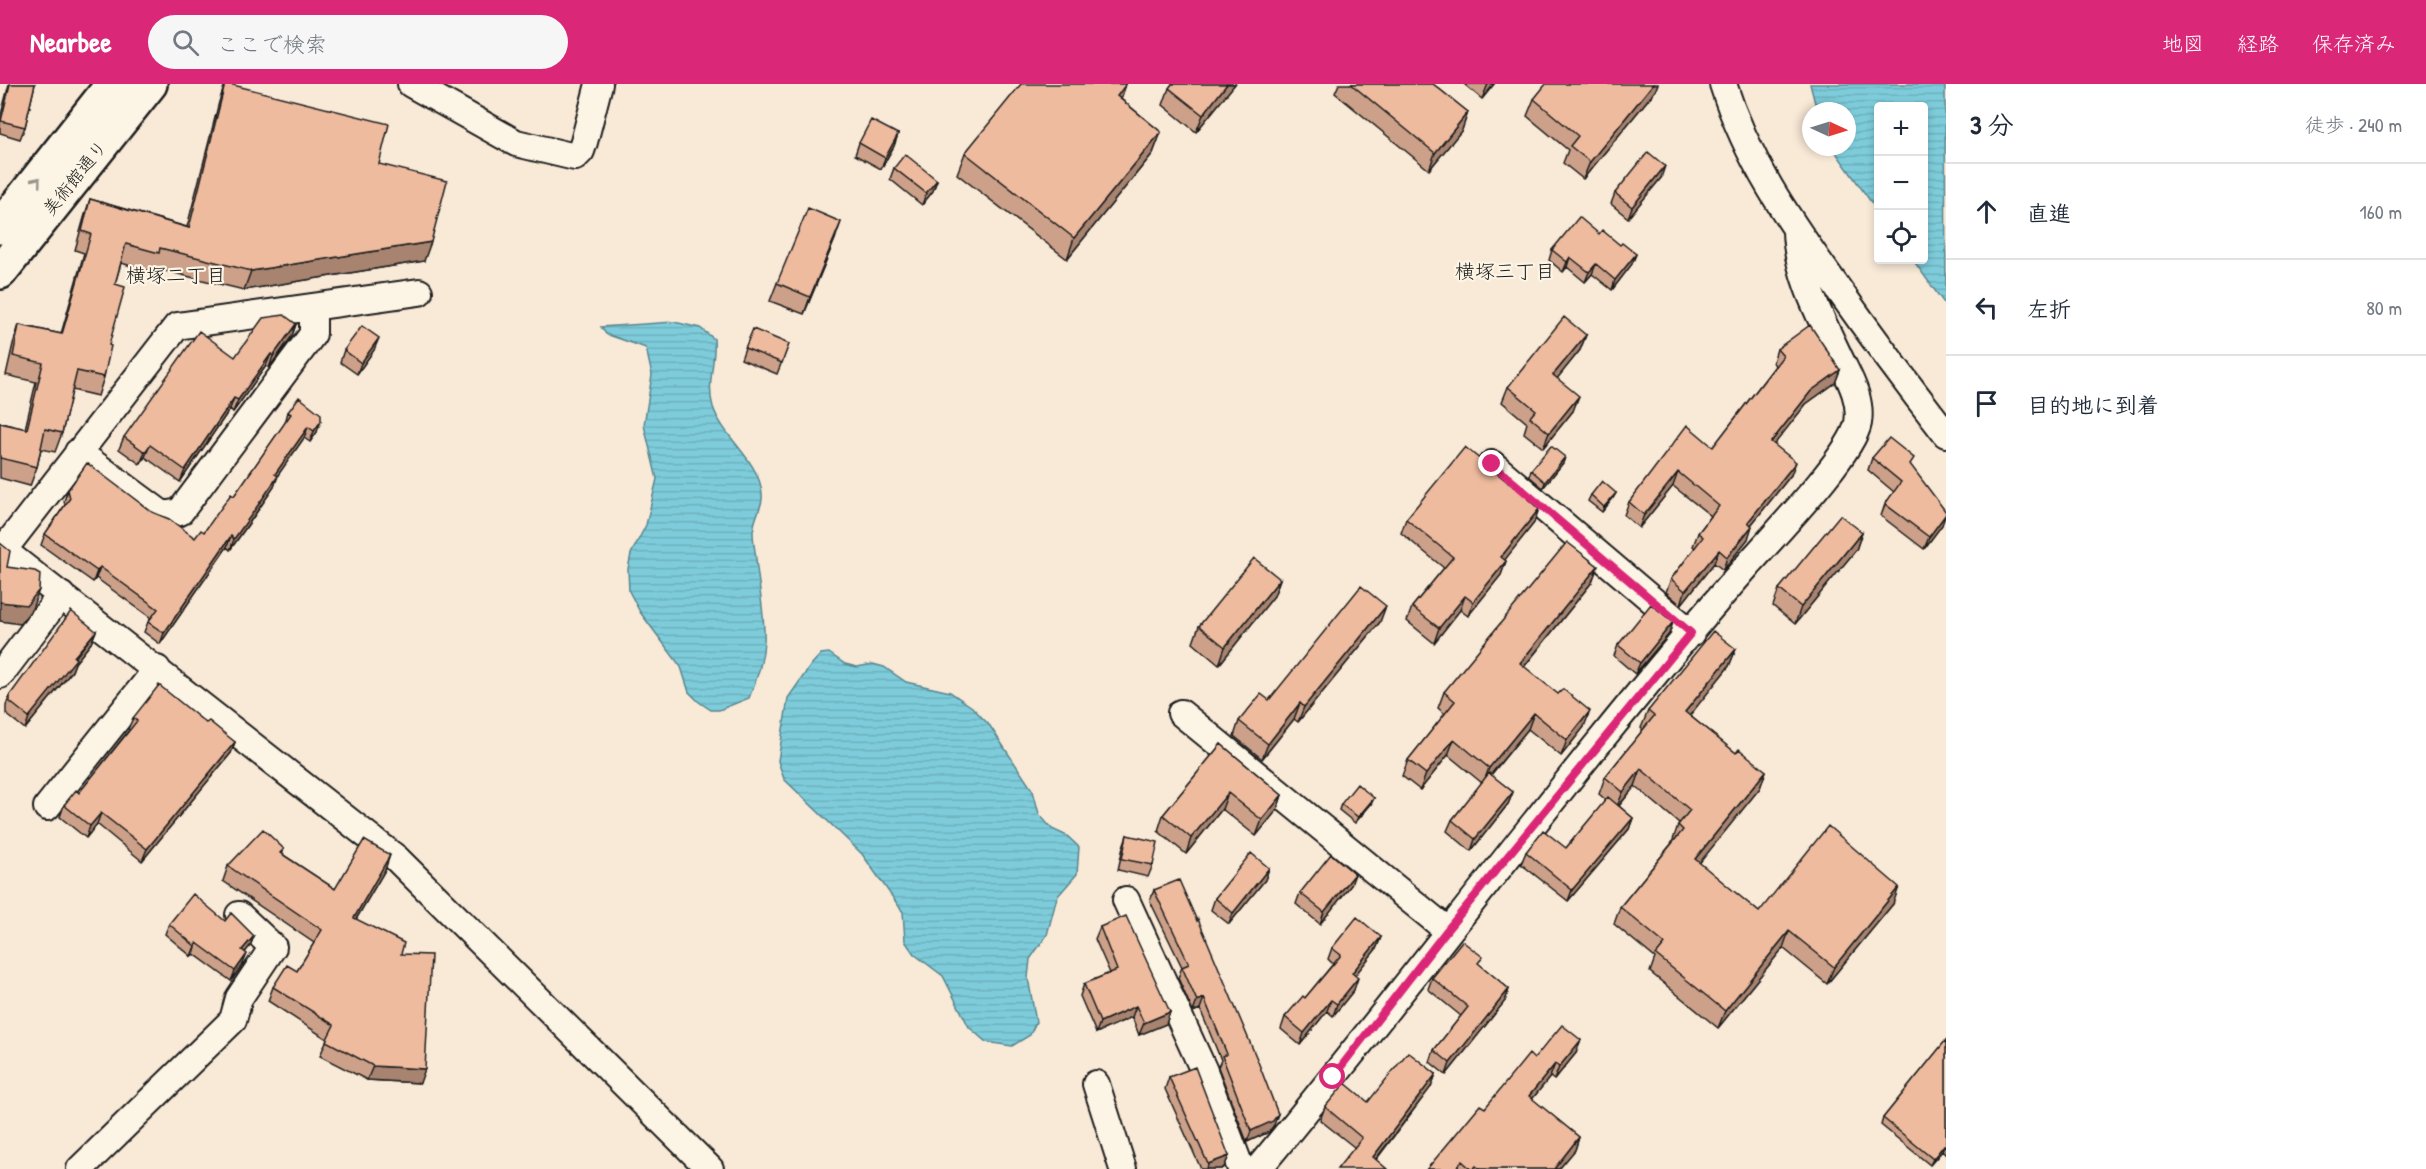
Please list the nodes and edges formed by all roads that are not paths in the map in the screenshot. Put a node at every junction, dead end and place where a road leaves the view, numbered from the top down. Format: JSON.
{"nodes":[{"id":1,"x":113,"y":84,"type":"edge"},
{"id":2,"x":150,"y":84,"type":"edge"},
{"id":3,"x":411,"y":84,"type":"edge"},
{"id":4,"x":599,"y":84,"type":"edge"},
{"id":5,"x":1723,"y":84,"type":"edge"},
{"id":6,"x":0,"y":227,"type":"edge"},
{"id":7,"x":1796,"y":231,"type":"junction"},
{"id":8,"x":0,"y":272,"type":"edge"},
{"id":9,"x":419,"y":292,"type":"dead end"},
{"id":10,"x":313,"y":307,"type":"junction"},
{"id":11,"x":1946,"y":434,"type":"edge"},
{"id":12,"x":78,"y":452,"type":"junction"},
{"id":13,"x":1492,"y":464,"type":"dead end"},
{"id":14,"x":2,"y":548,"type":"edge"},
{"id":15,"x":61,"y":595,"type":"junction"},
{"id":16,"x":1691,"y":633,"type":"junction"},
{"id":17,"x":157,"y":669,"type":"junction"},
{"id":18,"x":0,"y":675,"type":"edge"},
{"id":19,"x":1181,"y":713,"type":"dead end"},
{"id":20,"x":47,"y":807,"type":"dead end"},
{"id":21,"x":1126,"y":900,"type":"dead end"},
{"id":22,"x":239,"y":915,"type":"dead end"},
{"id":23,"x":1447,"y":930,"type":"junction"},
{"id":24,"x":1096,"y":1084,"type":"dead end"},
{"id":25,"x":80,"y":1169,"type":"edge"},
{"id":26,"x":710,"y":1169,"type":"edge"},
{"id":27,"x":1123,"y":1169,"type":"edge"},
{"id":28,"x":1241,"y":1169,"type":"edge"},
{"id":29,"x":1258,"y":1169,"type":"edge"}],
"edges":[{"from":6,"to":1,"type":"street","name":"美術館通り","one_way":true},
{"from":2,"to":8,"type":"street","name":"美術館通り"},
{"from":3,"to":4,"type":"street"},
{"from":5,"to":7,"type":"street"},
{"from":7,"to":11,"type":"street"},
{"from":7,"to":16,"type":"street"},
{"from":9,"to":10,"type":"street"},
{"from":10,"to":12,"type":"street"},
{"from":10,"to":12,"type":"street"},
{"from":12,"to":14,"type":"street"},
{"from":13,"to":16,"type":"street"},
{"from":14,"to":15,"type":"street"},
{"from":15,"to":17,"type":"street"},
{"from":15,"to":18,"type":"street"},
{"from":16,"to":23,"type":"street"},
{"from":17,"to":20,"type":"street"},
{"from":17,"to":26,"type":"street"},
{"from":19,"to":23,"type":"street"},
{"from":21,"to":28,"type":"street"},
{"from":22,"to":25,"type":"street"},
{"from":23,"to":29,"type":"street"},
{"from":24,"to":27,"type":"street"}]}
